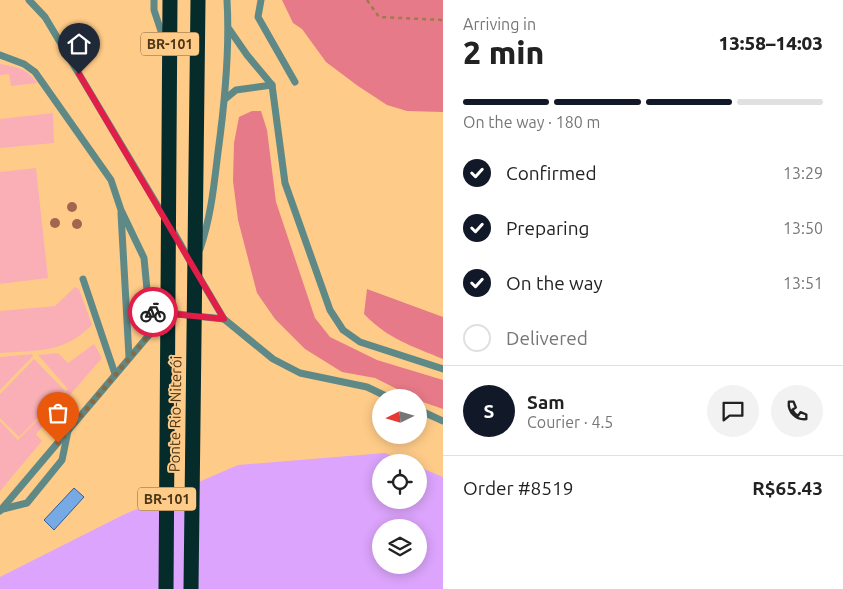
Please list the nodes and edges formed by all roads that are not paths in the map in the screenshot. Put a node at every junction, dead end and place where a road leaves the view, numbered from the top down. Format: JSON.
{"nodes":[{"id":1,"x":29,"y":0,"type":"edge"},
{"id":2,"x":148,"y":0,"type":"edge"},
{"id":3,"x":154,"y":0,"type":"edge"},
{"id":4,"x":170,"y":0,"type":"edge"},
{"id":5,"x":198,"y":0,"type":"edge"},
{"id":6,"x":227,"y":0,"type":"edge"},
{"id":7,"x":261,"y":0,"type":"edge"},
{"id":8,"x":154,"y":10,"type":"junction"},
{"id":9,"x":229,"y":28,"type":"junction"},
{"id":10,"x":0,"y":55,"type":"edge"},
{"id":11,"x":170,"y":59,"type":"junction"},
{"id":12,"x":295,"y":82,"type":"dead end"},
{"id":13,"x":272,"y":85,"type":"junction"},
{"id":14,"x":225,"y":99,"type":"junction"},
{"id":15,"x":121,"y":210,"type":"junction"},
{"id":16,"x":196,"y":261,"type":"junction"},
{"id":17,"x":83,"y":279,"type":"dead end"},
{"id":18,"x":150,"y":312,"type":"junction"},
{"id":19,"x":224,"y":319,"type":"junction"},
{"id":20,"x":129,"y":357,"type":"junction"},
{"id":21,"x":443,"y":369,"type":"edge"},
{"id":22,"x":115,"y":374,"type":"junction"},
{"id":23,"x":372,"y":389,"type":"edge"},
{"id":24,"x":428,"y":414,"type":"edge"},
{"id":25,"x":443,"y":421,"type":"edge"},
{"id":26,"x":69,"y":430,"type":"junction"},
{"id":27,"x":1,"y":510,"type":"edge"},
{"id":28,"x":166,"y":589,"type":"edge"},
{"id":29,"x":191,"y":589,"type":"edge"}],
"edges":[{"from":1,"to":19,"type":"lane"},
{"from":2,"to":8,"type":"lane"},
{"from":3,"to":8,"type":"lane"},
{"from":4,"to":11,"type":"highway","name":"Ponte Rio-Niterói","number":"BR-101"},
{"from":5,"to":16,"type":"highway","name":"Ponte Rio-Niterói","number":"BR-101"},
{"from":6,"to":9,"type":"lane"},
{"from":7,"to":12,"type":"lane"},
{"from":8,"to":11,"type":"lane"},
{"from":9,"to":13,"type":"lane"},
{"from":9,"to":14,"type":"lane"},
{"from":10,"to":15,"type":"lane"},
{"from":11,"to":28,"type":"highway","name":"Ponte Rio-Niterói","number":"BR-101"},
{"from":13,"to":14,"type":"lane"},
{"from":13,"to":21,"type":"lane"},
{"from":14,"to":16,"type":"lane"},
{"from":15,"to":18,"type":"lane"},
{"from":15,"to":20,"type":"lane"},
{"from":16,"to":29,"type":"highway","name":"Ponte Rio-Niterói","number":"BR-101"},
{"from":17,"to":22,"type":"lane"},
{"from":18,"to":19,"type":"lane"},
{"from":18,"to":20,"type":"lane"},
{"from":19,"to":23,"type":"lane"},
{"from":20,"to":22,"type":"lane"},
{"from":22,"to":26,"type":"lane"},
{"from":24,"to":25,"type":"lane"},
{"from":26,"to":27,"type":"lane"},
{"from":26,"to":27,"type":"lane"}]}
